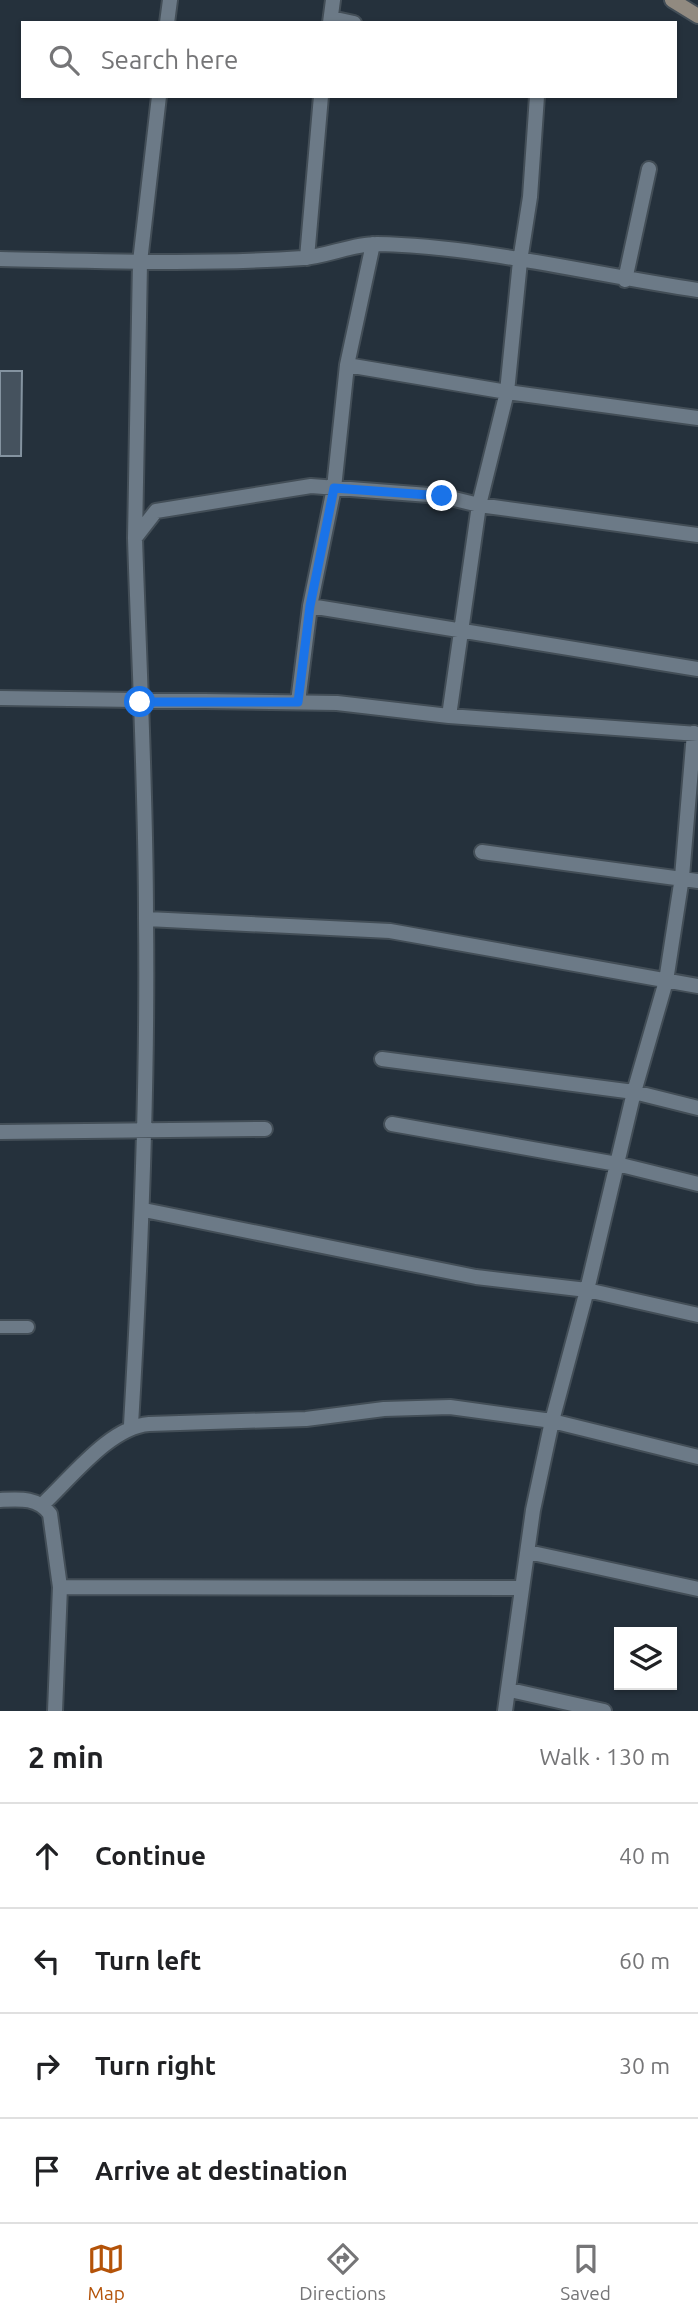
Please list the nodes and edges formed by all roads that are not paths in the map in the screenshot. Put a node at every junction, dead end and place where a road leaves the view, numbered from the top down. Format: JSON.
{"nodes":[{"id":1,"x":170,"y":0,"type":"edge"},
{"id":2,"x":333,"y":0,"type":"edge"},
{"id":3,"x":671,"y":0,"type":"edge"},
{"id":4,"x":698,"y":16,"type":"edge"},
{"id":5,"x":330,"y":20,"type":"edge"},
{"id":6,"x":167,"y":21,"type":"edge"},
{"id":7,"x":159,"y":98,"type":"edge"},
{"id":8,"x":321,"y":98,"type":"edge"},
{"id":9,"x":537,"y":98,"type":"edge"},
{"id":10,"x":649,"y":169,"type":"dead end"},
{"id":11,"x":373,"y":244,"type":"junction"},
{"id":12,"x":306,"y":258,"type":"junction"},
{"id":13,"x":0,"y":259,"type":"edge"},
{"id":14,"x":520,"y":261,"type":"junction"},
{"id":15,"x":140,"y":262,"type":"junction"},
{"id":16,"x":625,"y":280,"type":"junction"},
{"id":17,"x":698,"y":290,"type":"edge"},
{"id":18,"x":347,"y":365,"type":"junction"},
{"id":19,"x":507,"y":392,"type":"junction"},
{"id":20,"x":698,"y":418,"type":"edge"},
{"id":21,"x":334,"y":488,"type":"junction"},
{"id":22,"x":479,"y":505,"type":"junction"},
{"id":23,"x":698,"y":535,"type":"edge"},
{"id":24,"x":135,"y":538,"type":"junction"},
{"id":25,"x":310,"y":606,"type":"junction"},
{"id":26,"x":461,"y":629,"type":"junction"},
{"id":27,"x":698,"y":669,"type":"edge"},
{"id":28,"x":0,"y":698,"type":"edge"},
{"id":29,"x":140,"y":702,"type":"junction"},
{"id":30,"x":298,"y":702,"type":"junction"},
{"id":31,"x":449,"y":716,"type":"junction"},
{"id":32,"x":696,"y":734,"type":"edge"},
{"id":33,"x":482,"y":852,"type":"dead end"},
{"id":34,"x":682,"y":877,"type":"junction"},
{"id":35,"x":698,"y":881,"type":"edge"},
{"id":36,"x":146,"y":919,"type":"junction"},
{"id":37,"x":666,"y":981,"type":"junction"},
{"id":38,"x":698,"y":986,"type":"edge"},
{"id":39,"x":382,"y":1059,"type":"dead end"},
{"id":40,"x":634,"y":1091,"type":"junction"},
{"id":41,"x":698,"y":1108,"type":"edge"},
{"id":42,"x":392,"y":1124,"type":"dead end"},
{"id":43,"x":265,"y":1129,"type":"dead end"},
{"id":44,"x":142,"y":1130,"type":"junction"},
{"id":45,"x":0,"y":1132,"type":"edge"},
{"id":46,"x":617,"y":1164,"type":"junction"},
{"id":47,"x":698,"y":1184,"type":"edge"},
{"id":48,"x":144,"y":1210,"type":"junction"},
{"id":49,"x":587,"y":1290,"type":"junction"},
{"id":50,"x":698,"y":1315,"type":"edge"},
{"id":51,"x":0,"y":1327,"type":"edge"},
{"id":52,"x":28,"y":1327,"type":"dead end"},
{"id":53,"x":552,"y":1421,"type":"junction"},
{"id":54,"x":131,"y":1425,"type":"junction"},
{"id":55,"x":698,"y":1457,"type":"edge"},
{"id":56,"x":0,"y":1500,"type":"edge"},
{"id":57,"x":43,"y":1504,"type":"junction"},
{"id":58,"x":528,"y":1552,"type":"junction"},
{"id":59,"x":60,"y":1587,"type":"junction"},
{"id":60,"x":522,"y":1588,"type":"junction"},
{"id":61,"x":698,"y":1589,"type":"edge"},
{"id":62,"x":510,"y":1690,"type":"junction"},
{"id":63,"x":55,"y":1711,"type":"edge"},
{"id":64,"x":505,"y":1711,"type":"edge"},
{"id":65,"x":604,"y":1711,"type":"edge"}],
"edges":[{"from":1,"to":6,"type":"street"},
{"from":2,"to":5,"type":"street"},
{"from":3,"to":4,"type":"street"},
{"from":7,"to":15,"type":"street"},
{"from":8,"to":12,"type":"street"},
{"from":9,"to":14,"type":"street"},
{"from":10,"to":16,"type":"street"},
{"from":11,"to":12,"type":"street"},
{"from":11,"to":14,"type":"street"},
{"from":11,"to":18,"type":"street"},
{"from":12,"to":15,"type":"street"},
{"from":13,"to":15,"type":"street"},
{"from":14,"to":16,"type":"street"},
{"from":14,"to":19,"type":"street"},
{"from":15,"to":24,"type":"street"},
{"from":16,"to":17,"type":"street"},
{"from":18,"to":19,"type":"street"},
{"from":18,"to":21,"type":"street"},
{"from":19,"to":20,"type":"street"},
{"from":19,"to":22,"type":"street"},
{"from":21,"to":22,"type":"street"},
{"from":21,"to":24,"type":"street"},
{"from":21,"to":25,"type":"street"},
{"from":22,"to":23,"type":"street"},
{"from":22,"to":26,"type":"street"},
{"from":24,"to":29,"type":"street"},
{"from":25,"to":26,"type":"street"},
{"from":25,"to":30,"type":"street"},
{"from":26,"to":27,"type":"street"},
{"from":26,"to":31,"type":"street"},
{"from":28,"to":29,"type":"street"},
{"from":29,"to":30,"type":"street"},
{"from":29,"to":36,"type":"street"},
{"from":30,"to":31,"type":"street"},
{"from":31,"to":32,"type":"street"},
{"from":32,"to":34,"type":"street"},
{"from":33,"to":34,"type":"street"},
{"from":34,"to":35,"type":"street"},
{"from":34,"to":37,"type":"street"},
{"from":36,"to":37,"type":"street"},
{"from":36,"to":44,"type":"street"},
{"from":37,"to":38,"type":"street"},
{"from":37,"to":40,"type":"street"},
{"from":39,"to":40,"type":"street"},
{"from":40,"to":41,"type":"street"},
{"from":40,"to":46,"type":"street"},
{"from":42,"to":46,"type":"street"},
{"from":43,"to":44,"type":"street"},
{"from":44,"to":45,"type":"street"},
{"from":44,"to":48,"type":"street"},
{"from":46,"to":47,"type":"street"},
{"from":46,"to":49,"type":"street"},
{"from":48,"to":49,"type":"street"},
{"from":48,"to":54,"type":"street"},
{"from":49,"to":50,"type":"street"},
{"from":49,"to":53,"type":"street"},
{"from":51,"to":52,"type":"lane"},
{"from":53,"to":54,"type":"street"},
{"from":53,"to":55,"type":"street"},
{"from":53,"to":58,"type":"street"},
{"from":54,"to":57,"type":"street"},
{"from":56,"to":57,"type":"street"},
{"from":57,"to":59,"type":"street"},
{"from":58,"to":60,"type":"street"},
{"from":58,"to":61,"type":"street"},
{"from":59,"to":60,"type":"street"},
{"from":59,"to":63,"type":"street"},
{"from":60,"to":62,"type":"street"},
{"from":62,"to":64,"type":"street"},
{"from":62,"to":65,"type":"street"}]}
